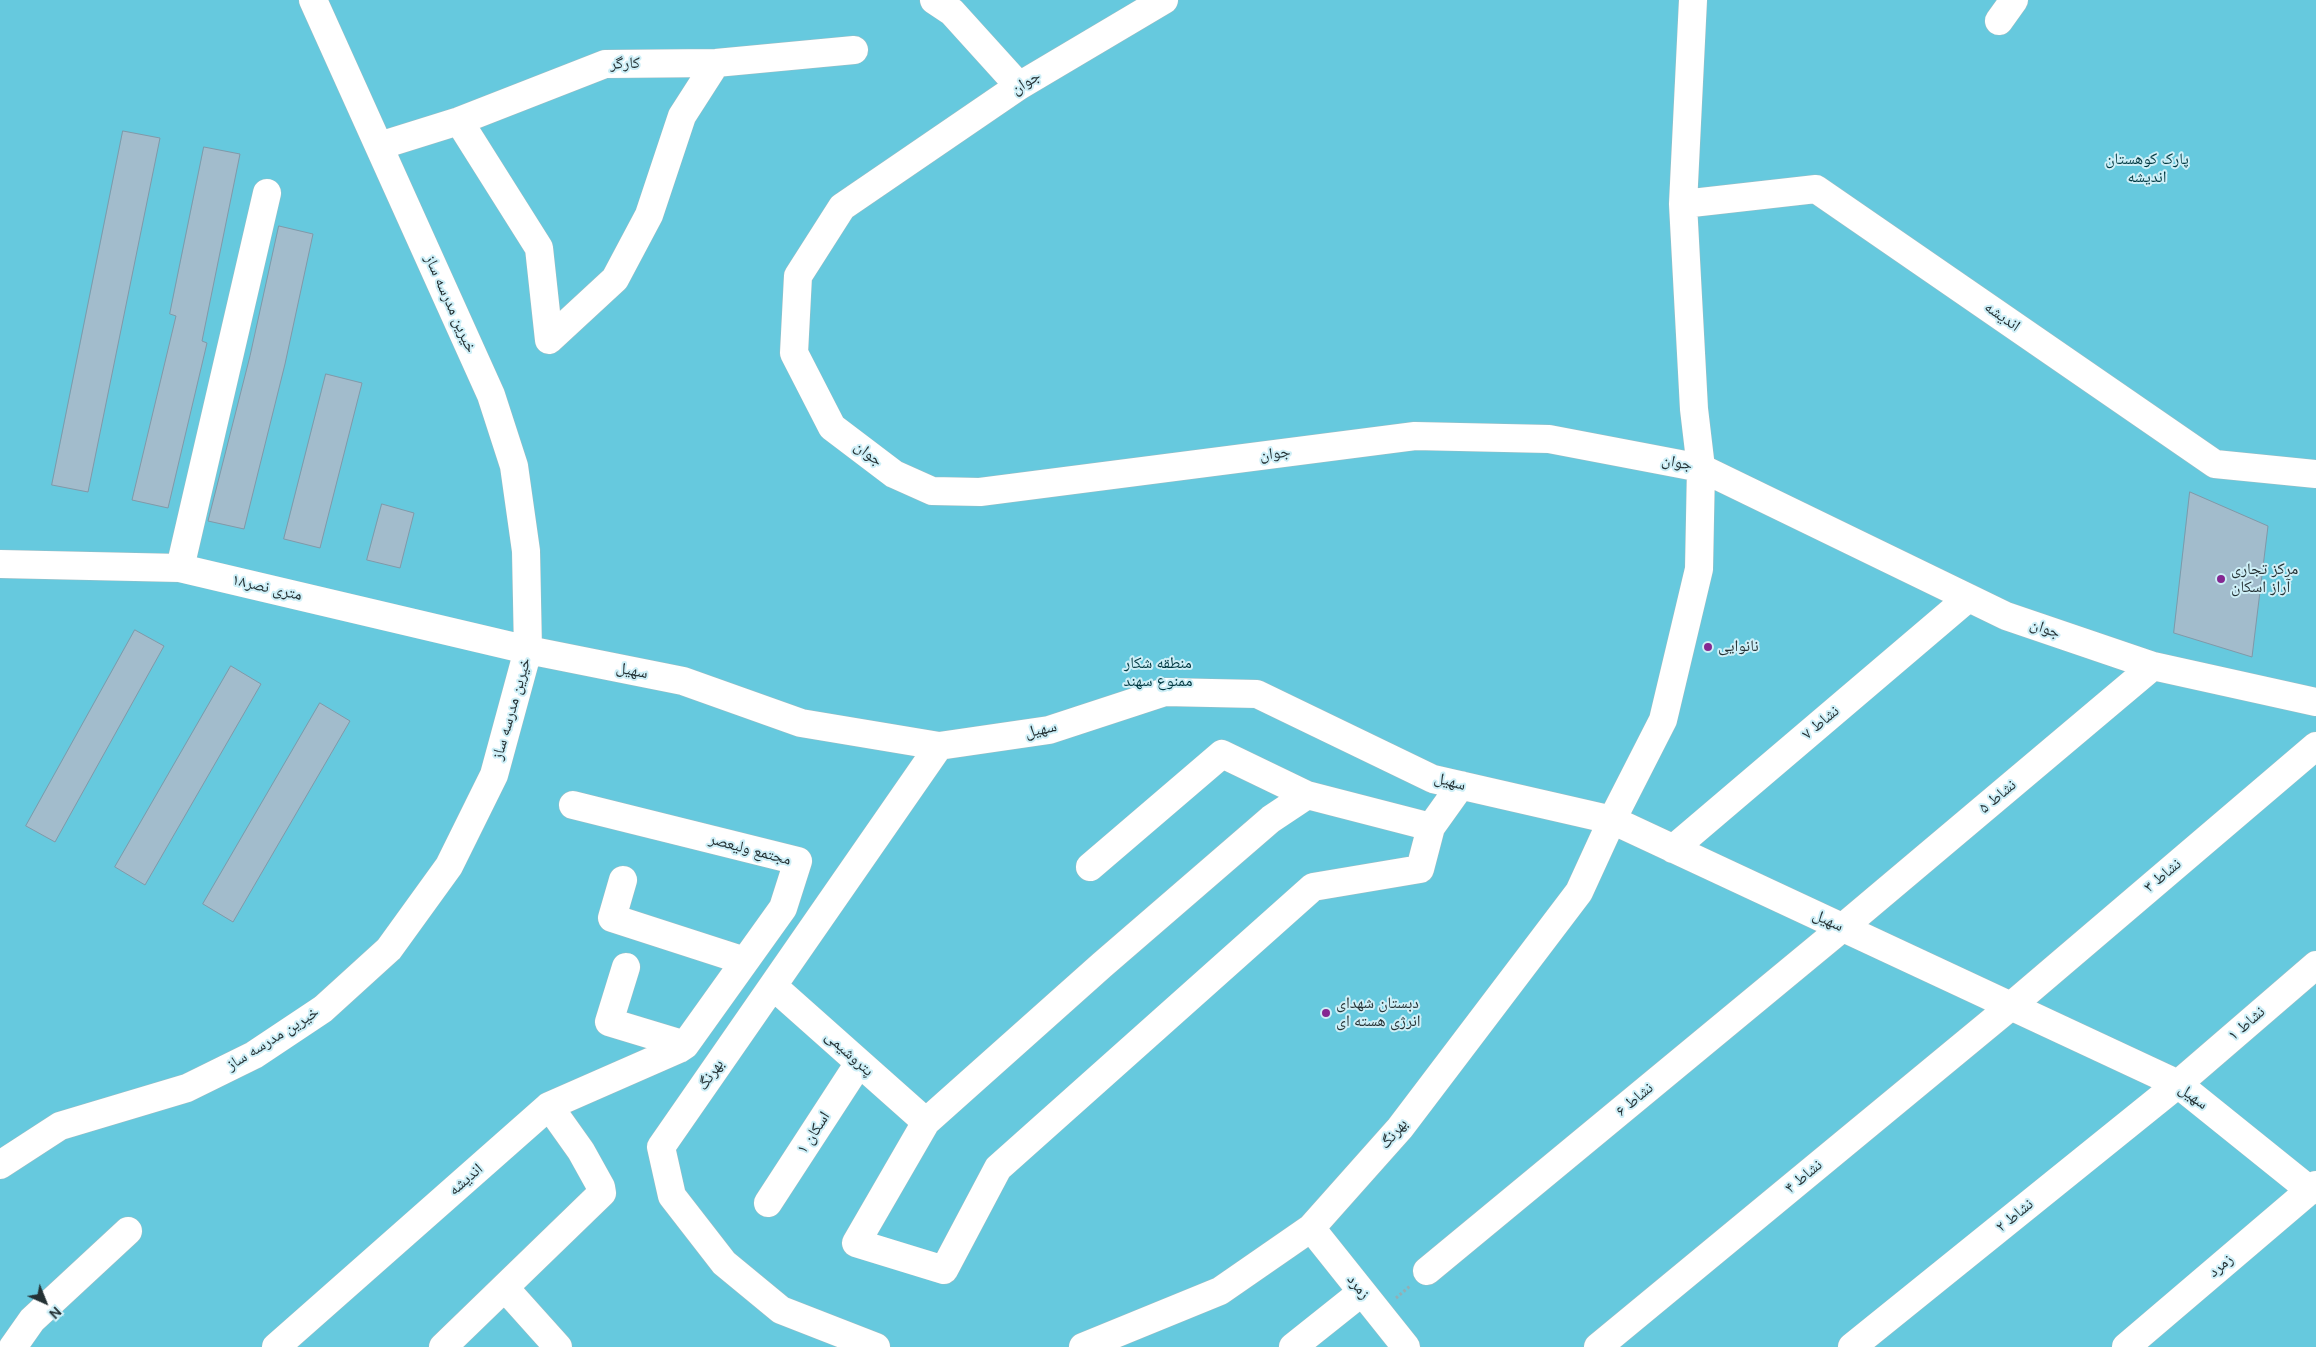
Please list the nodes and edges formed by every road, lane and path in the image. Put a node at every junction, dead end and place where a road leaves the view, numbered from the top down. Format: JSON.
{"nodes":[{"id":1,"x":313,"y":0,"type":"edge"},
{"id":2,"x":934,"y":0,"type":"edge"},
{"id":3,"x":1164,"y":0,"type":"edge"},
{"id":4,"x":1694,"y":0,"type":"edge"},
{"id":5,"x":854,"y":50,"type":"dead end"},
{"id":6,"x":716,"y":63,"type":"junction"},
{"id":7,"x":1019,"y":86,"type":"junction"},
{"id":8,"x":459,"y":121,"type":"junction"},
{"id":9,"x":379,"y":146,"type":"junction"},
{"id":10,"x":267,"y":193,"type":"dead end"},
{"id":11,"x":1683,"y":204,"type":"junction"},
{"id":12,"x":1701,"y":468,"type":"junction"},
{"id":13,"x":2316,"y":474,"type":"edge"},
{"id":14,"x":0,"y":564,"type":"edge"},
{"id":15,"x":180,"y":568,"type":"junction"},
{"id":16,"x":1968,"y":598,"type":"junction"},
{"id":17,"x":528,"y":650,"type":"junction"},
{"id":18,"x":2153,"y":666,"type":"junction"},
{"id":19,"x":2316,"y":702,"type":"edge"},
{"id":20,"x":939,"y":746,"type":"junction"},
{"id":21,"x":2316,"y":746,"type":"edge"},
{"id":22,"x":1461,"y":785,"type":"junction"},
{"id":23,"x":1307,"y":795,"type":"junction"},
{"id":24,"x":573,"y":805,"type":"dead end"},
{"id":25,"x":1612,"y":820,"type":"junction"},
{"id":26,"x":1431,"y":827,"type":"junction"},
{"id":27,"x":1673,"y":849,"type":"junction"},
{"id":28,"x":1090,"y":867,"type":"dead end"},
{"id":29,"x":622,"y":880,"type":"dead end"},
{"id":30,"x":1842,"y":928,"type":"junction"},
{"id":31,"x":745,"y":961,"type":"junction"},
{"id":32,"x":2316,"y":965,"type":"edge"},
{"id":33,"x":626,"y":967,"type":"dead end"},
{"id":34,"x":773,"y":986,"type":"junction"},
{"id":35,"x":2010,"y":1006,"type":"junction"},
{"id":36,"x":682,"y":1047,"type":"junction"},
{"id":37,"x":860,"y":1063,"type":"junction"},
{"id":38,"x":2178,"y":1084,"type":"junction"},
{"id":39,"x":549,"y":1106,"type":"junction"},
{"id":40,"x":926,"y":1122,"type":"junction"},
{"id":41,"x":0,"y":1165,"type":"edge"},
{"id":42,"x":2314,"y":1188,"type":"edge"},
{"id":43,"x":768,"y":1203,"type":"dead end"},
{"id":44,"x":1311,"y":1228,"type":"junction"},
{"id":45,"x":128,"y":1231,"type":"dead end"},
{"id":46,"x":1427,"y":1271,"type":"joint"},
{"id":47,"x":505,"y":1288,"type":"junction"},
{"id":48,"x":1370,"y":1303,"type":"junction"},
{"id":49,"x":13,"y":1347,"type":"edge"},
{"id":50,"x":276,"y":1347,"type":"edge"},
{"id":51,"x":443,"y":1347,"type":"edge"},
{"id":52,"x":558,"y":1347,"type":"edge"},
{"id":53,"x":876,"y":1347,"type":"edge"},
{"id":54,"x":1084,"y":1347,"type":"edge"},
{"id":55,"x":1293,"y":1347,"type":"edge"},
{"id":56,"x":1406,"y":1347,"type":"edge"},
{"id":57,"x":1598,"y":1347,"type":"edge"},
{"id":58,"x":1852,"y":1347,"type":"edge"},
{"id":59,"x":2126,"y":1347,"type":"edge"}],
"edges":[{"from":1,"to":9,"type":"street","name":"خیرین مدرسه ساز"},
{"from":2,"to":7,"type":"street"},
{"from":3,"to":7,"type":"street","name":"جوان"},
{"from":4,"to":11,"type":"street","name":"بهرنگ"},
{"from":5,"to":6,"type":"street","name":"کارگر"},
{"from":6,"to":8,"type":"street","name":"کارگر"},
{"from":6,"to":8,"type":"street"},
{"from":7,"to":12,"type":"street","name":"جوان"},
{"from":8,"to":9,"type":"street","name":"کارگر"},
{"from":9,"to":17,"type":"street","name":"خیرین مدرسه ساز"},
{"from":10,"to":15,"type":"street"},
{"from":11,"to":12,"type":"street","name":"بهرنگ"},
{"from":11,"to":13,"type":"street","name":"اندیشه"},
{"from":12,"to":16,"type":"street","name":"جوان"},
{"from":12,"to":25,"type":"street","name":"بهرنگ"},
{"from":14,"to":15,"type":"street","name":"۱۸متری نصر"},
{"from":15,"to":17,"type":"street","name":"۱۸متری نصر"},
{"from":16,"to":18,"type":"street","name":"جوان"},
{"from":16,"to":27,"type":"street","name":"نشاط ۷"},
{"from":17,"to":20,"type":"street","name":"سهیل"},
{"from":17,"to":41,"type":"street","name":"خیرین مدرسه ساز"},
{"from":18,"to":19,"type":"street","name":"جوان"},
{"from":18,"to":30,"type":"street","name":"نشاط ۵"},
{"from":20,"to":22,"type":"street","name":"سهیل"},
{"from":20,"to":34,"type":"street","name":"بهرنگ"},
{"from":21,"to":35,"type":"street","name":"نشاط ۳"},
{"from":22,"to":25,"type":"street","name":"سهیل"},
{"from":22,"to":26,"type":"street"},
{"from":23,"to":26,"type":"street"},
{"from":23,"to":28,"type":"street"},
{"from":23,"to":40,"type":"street"},
{"from":24,"to":31,"type":"street","name":"مجتمع ولیعصر"},
{"from":25,"to":27,"type":"street","name":"سهیل"},
{"from":25,"to":44,"type":"street","name":"بهرنگ"},
{"from":26,"to":40,"type":"street"},
{"from":27,"to":30,"type":"street","name":"سهیل"},
{"from":29,"to":31,"type":"street"},
{"from":30,"to":35,"type":"street","name":"سهیل"},
{"from":30,"to":46,"type":"street","name":"نشاط ۶"},
{"from":31,"to":36,"type":"street","name":"مجتمع ولیعصر"},
{"from":32,"to":38,"type":"street","name":"نشاط ۱"},
{"from":33,"to":36,"type":"street"},
{"from":34,"to":37,"type":"street","name":"پتروشیمی"},
{"from":34,"to":53,"type":"street","name":"بهرنگ"},
{"from":35,"to":38,"type":"street","name":"سهیل"},
{"from":35,"to":57,"type":"street","name":"نشاط ۴"},
{"from":36,"to":39,"type":"street","name":"اندیشه"},
{"from":37,"to":40,"type":"street","name":"پتروشیمی"},
{"from":37,"to":43,"type":"street","name":"اسکان ۱"},
{"from":38,"to":42,"type":"street","name":"سهیل"},
{"from":38,"to":58,"type":"street","name":"نشاط ۲"},
{"from":39,"to":47,"type":"street"},
{"from":39,"to":50,"type":"street","name":"اندیشه"},
{"from":42,"to":59,"type":"street","name":"زمرد"},
{"from":44,"to":48,"type":"street","name":"زمرد"},
{"from":44,"to":54,"type":"street","name":"بهرنگ"},
{"from":45,"to":49,"type":"street"},
{"from":46,"to":48,"type":"path"},
{"from":47,"to":51,"type":"street"},
{"from":47,"to":52,"type":"street"},
{"from":48,"to":55,"type":"street"},
{"from":48,"to":56,"type":"street","name":"زمرد"}]}
